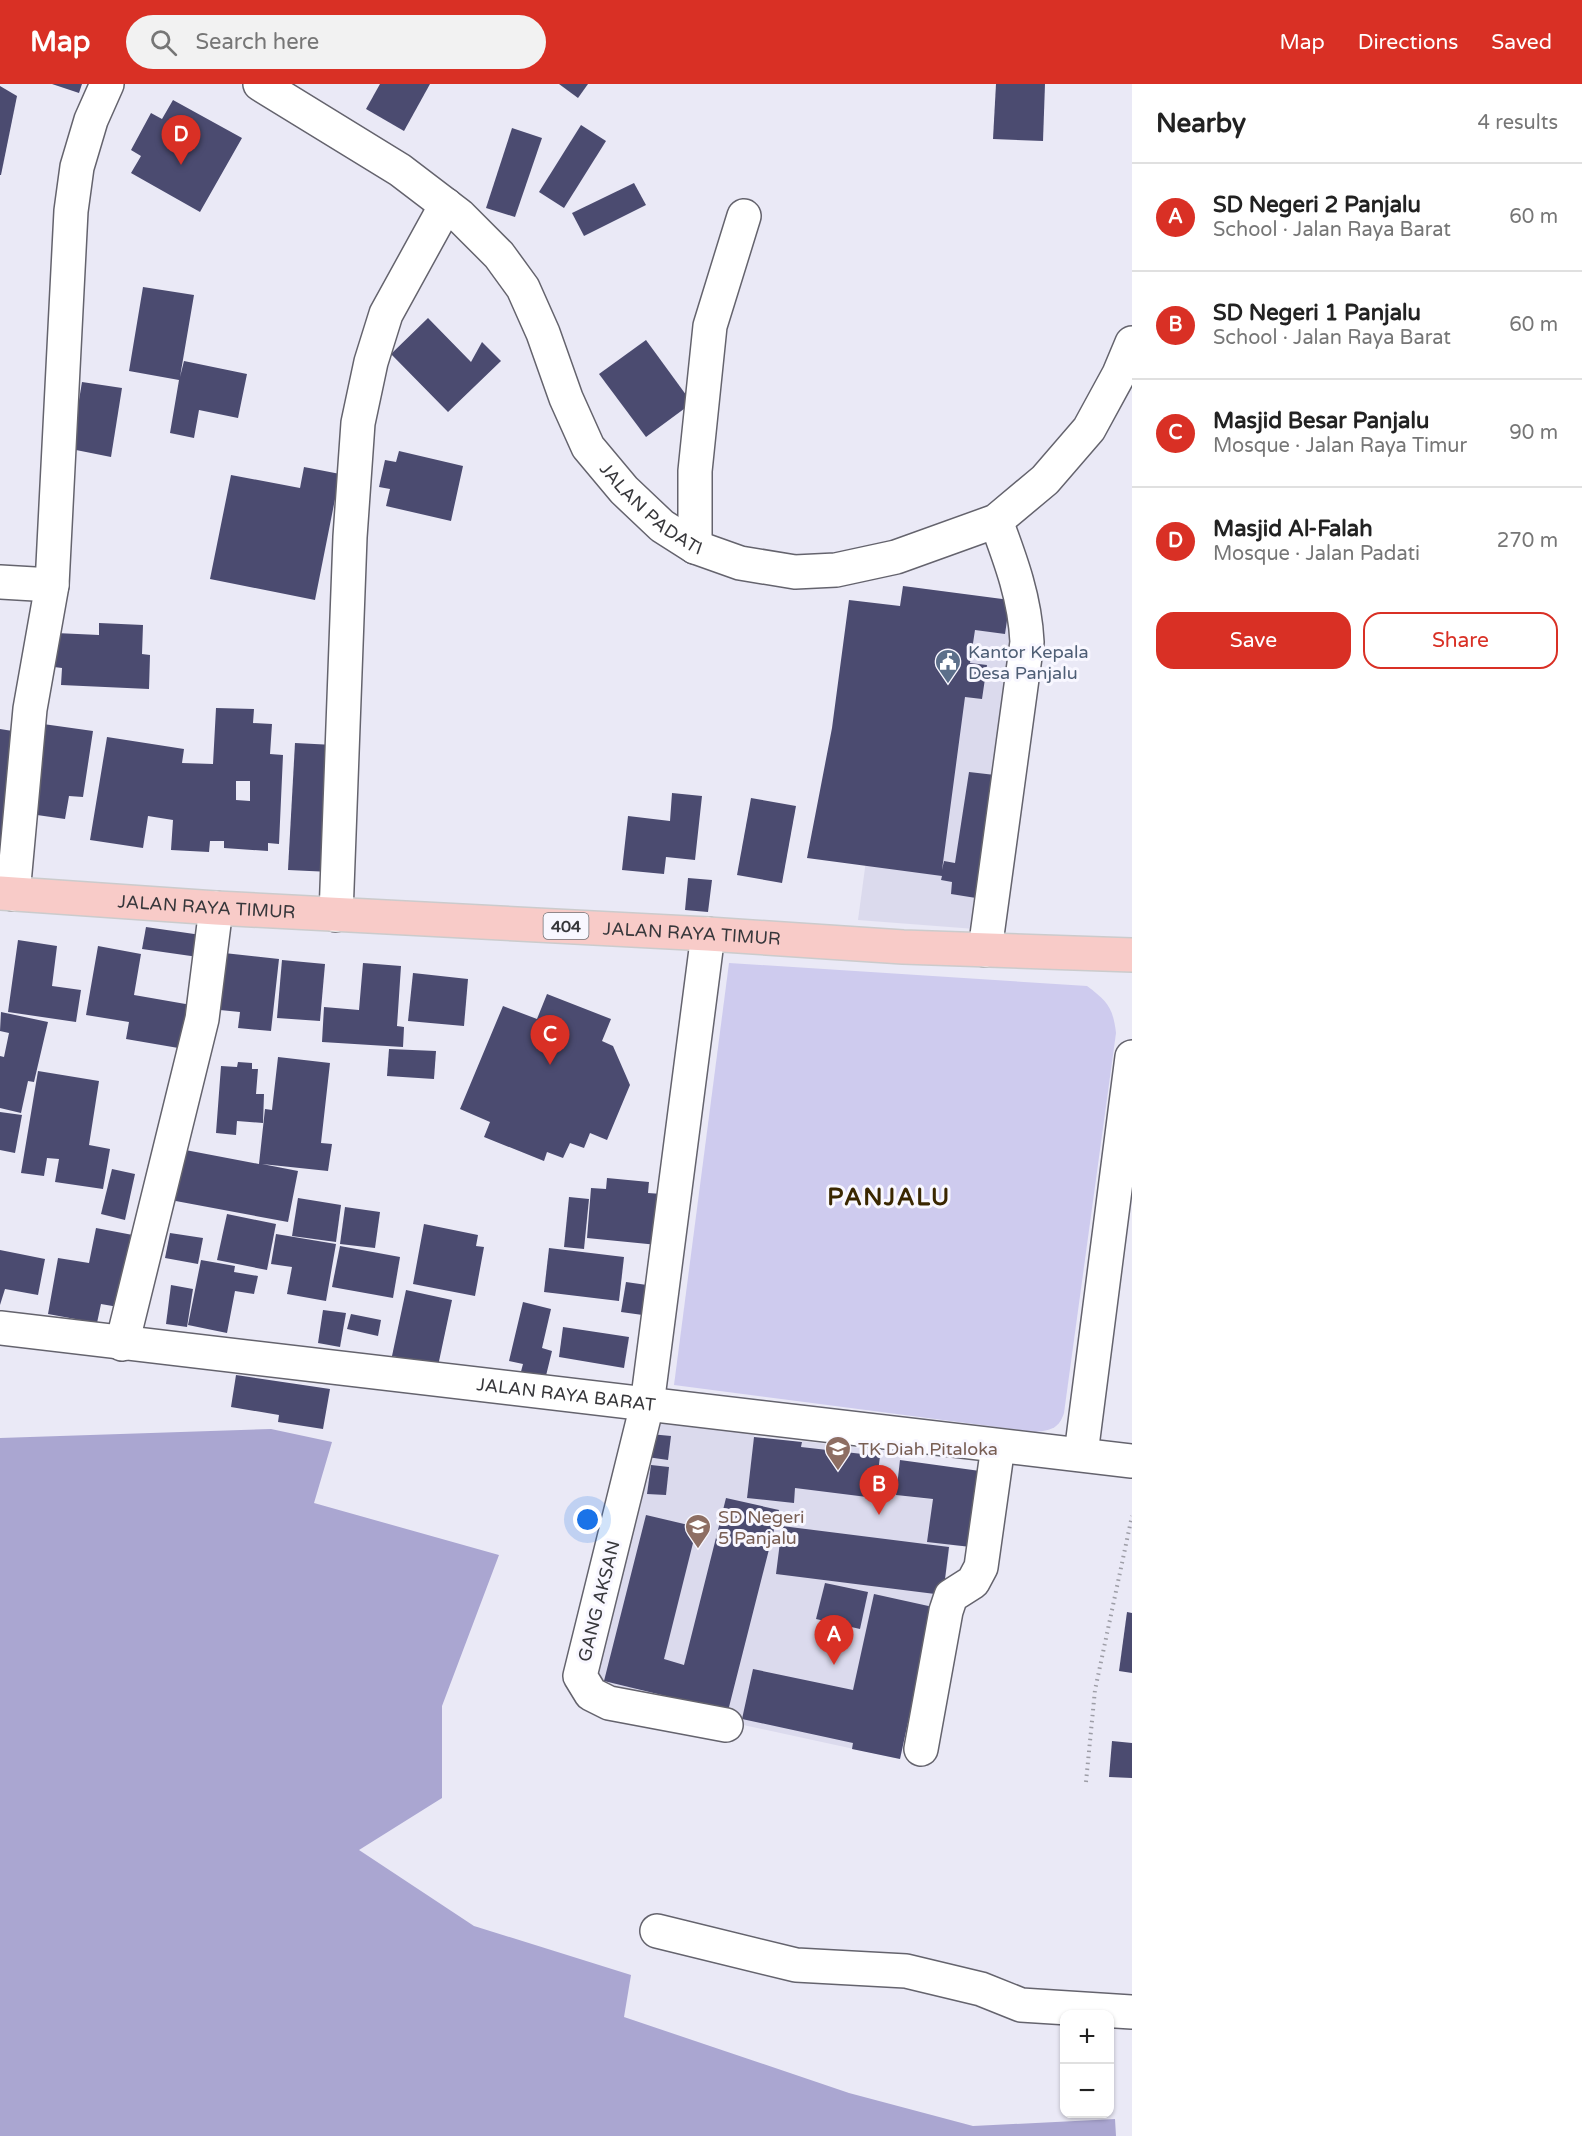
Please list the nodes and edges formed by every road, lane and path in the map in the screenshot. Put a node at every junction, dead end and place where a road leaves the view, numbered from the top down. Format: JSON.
{"nodes":[{"id":1,"x":107,"y":84,"type":"edge"},
{"id":2,"x":260,"y":84,"type":"edge"},
{"id":3,"x":446,"y":205,"type":"junction"},
{"id":4,"x":744,"y":216,"type":"dead end"},
{"id":5,"x":1132,"y":343,"type":"edge"},
{"id":6,"x":996,"y":521,"type":"junction"},
{"id":7,"x":695,"y":548,"type":"junction"},
{"id":8,"x":0,"y":582,"type":"edge"},
{"id":9,"x":52,"y":585,"type":"junction"},
{"id":10,"x":6,"y":893,"type":"edge"},
{"id":11,"x":216,"y":908,"type":"junction"},
{"id":12,"x":336,"y":915,"type":"junction"},
{"id":13,"x":708,"y":934,"type":"junction"},
{"id":14,"x":985,"y":950,"type":"junction"},
{"id":15,"x":1132,"y":955,"type":"edge"},
{"id":16,"x":1132,"y":1057,"type":"edge"},
{"id":17,"x":0,"y":1329,"type":"edge"},
{"id":18,"x":122,"y":1344,"type":"junction"},
{"id":19,"x":647,"y":1406,"type":"junction"},
{"id":20,"x":998,"y":1446,"type":"junction"},
{"id":21,"x":1082,"y":1454,"type":"junction"},
{"id":22,"x":1132,"y":1461,"type":"edge"},
{"id":23,"x":1132,"y":1515,"type":"edge"},
{"id":24,"x":726,"y":1725,"type":"dead end"},
{"id":25,"x":921,"y":1749,"type":"dead end"},
{"id":26,"x":1086,"y":1782,"type":"dead end"},
{"id":27,"x":657,"y":1931,"type":"dead end"},
{"id":28,"x":1132,"y":2012,"type":"edge"}],
"edges":[{"from":1,"to":9,"type":"street"},
{"from":2,"to":3,"type":"street","name":"JALAN PADATI"},
{"from":3,"to":7,"type":"street","name":"JALAN PADATI"},
{"from":3,"to":12,"type":"street"},
{"from":4,"to":7,"type":"street"},
{"from":5,"to":6,"type":"street","name":"JALAN PADATI"},
{"from":6,"to":7,"type":"street","name":"JALAN PADATI"},
{"from":6,"to":14,"type":"street"},
{"from":8,"to":9,"type":"street"},
{"from":9,"to":10,"type":"street"},
{"from":10,"to":11,"type":"main road","name":"JALAN RAYA TIMUR","number":"404"},
{"from":11,"to":12,"type":"main road","name":"JALAN RAYA TIMUR","number":"404"},
{"from":11,"to":18,"type":"street"},
{"from":12,"to":13,"type":"main road","name":"JALAN RAYA TIMUR","number":"404"},
{"from":13,"to":14,"type":"main road","name":"JALAN RAYA TIMUR","number":"404"},
{"from":13,"to":19,"type":"street","name":"GANG AKSAN"},
{"from":14,"to":15,"type":"main road","name":"JALAN RAYA TIMUR","number":"404"},
{"from":16,"to":21,"type":"street"},
{"from":17,"to":18,"type":"street","name":"JALAN RAYA BARAT"},
{"from":18,"to":19,"type":"street","name":"JALAN RAYA BARAT"},
{"from":19,"to":20,"type":"street","name":"JALAN RAYA BARAT"},
{"from":19,"to":24,"type":"street","name":"GANG AKSAN"},
{"from":20,"to":21,"type":"street","name":"JALAN RAYA BARAT"},
{"from":20,"to":25,"type":"street"},
{"from":21,"to":22,"type":"street","name":"JALAN RAYA BARAT"},
{"from":23,"to":26,"type":"path"},
{"from":27,"to":28,"type":"street"}]}
